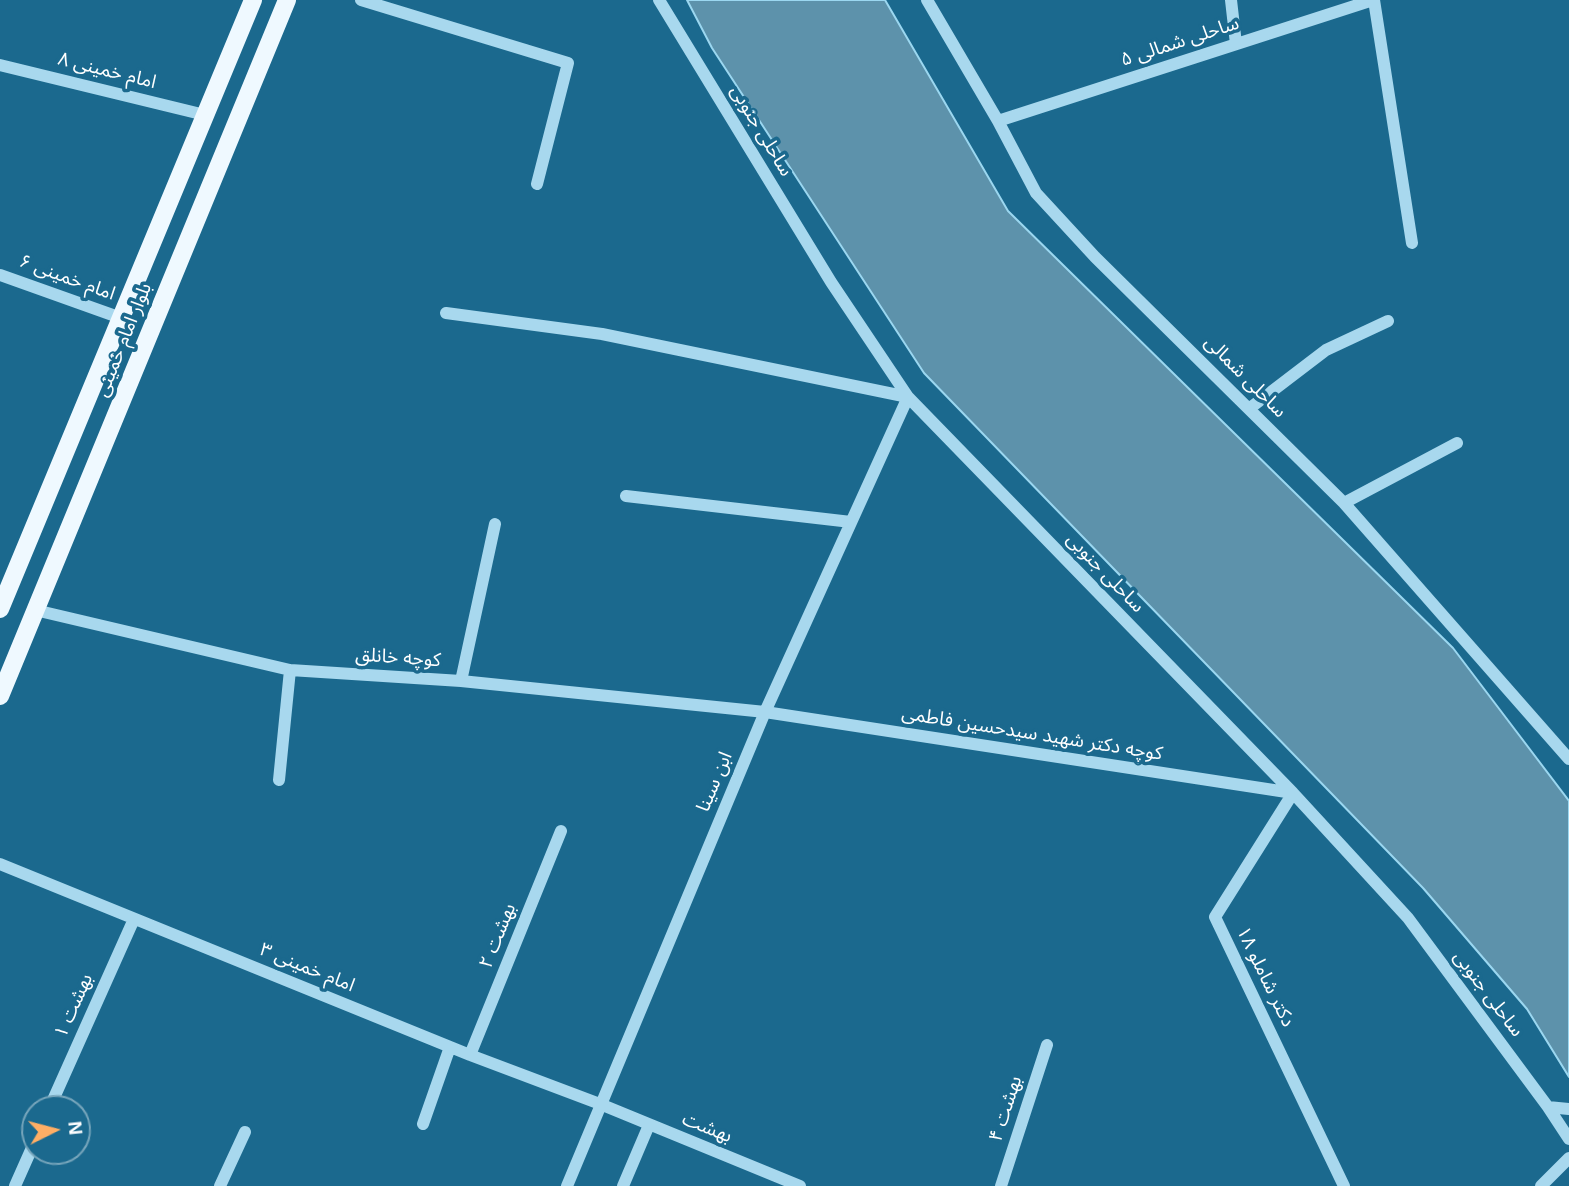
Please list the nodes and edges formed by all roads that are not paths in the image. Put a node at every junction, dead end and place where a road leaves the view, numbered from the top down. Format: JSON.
{"nodes":[{"id":1,"x":253,"y":0,"type":"edge"},
{"id":2,"x":287,"y":0,"type":"edge"},
{"id":3,"x":361,"y":0,"type":"edge"},
{"id":4,"x":659,"y":0,"type":"edge"},
{"id":5,"x":927,"y":0,"type":"edge"},
{"id":6,"x":1231,"y":0,"type":"edge"},
{"id":7,"x":1374,"y":0,"type":"edge"},
{"id":8,"x":1236,"y":44,"type":"junction"},
{"id":9,"x":0,"y":65,"type":"edge"},
{"id":10,"x":205,"y":115,"type":"junction"},
{"id":11,"x":998,"y":121,"type":"junction"},
{"id":12,"x":537,"y":184,"type":"dead end"},
{"id":13,"x":1412,"y":243,"type":"dead end"},
{"id":14,"x":0,"y":275,"type":"edge"},
{"id":15,"x":446,"y":313,"type":"dead end"},
{"id":16,"x":121,"y":318,"type":"junction"},
{"id":17,"x":1388,"y":321,"type":"dead end"},
{"id":18,"x":908,"y":397,"type":"junction"},
{"id":19,"x":1250,"y":408,"type":"junction"},
{"id":20,"x":1457,"y":443,"type":"dead end"},
{"id":21,"x":626,"y":496,"type":"dead end"},
{"id":22,"x":1344,"y":503,"type":"junction"},
{"id":23,"x":851,"y":522,"type":"junction"},
{"id":24,"x":495,"y":524,"type":"dead end"},
{"id":25,"x":2,"y":600,"type":"edge"},
{"id":26,"x":35,"y":610,"type":"junction"},
{"id":27,"x":290,"y":670,"type":"junction"},
{"id":28,"x":461,"y":681,"type":"junction"},
{"id":29,"x":0,"y":696,"type":"edge"},
{"id":30,"x":765,"y":712,"type":"junction"},
{"id":31,"x":1568,"y":757,"type":"edge"},
{"id":32,"x":279,"y":780,"type":"dead end"},
{"id":33,"x":1293,"y":793,"type":"junction"},
{"id":34,"x":561,"y":831,"type":"dead end"},
{"id":35,"x":0,"y":864,"type":"edge"},
{"id":36,"x":134,"y":919,"type":"junction"},
{"id":37,"x":1047,"y":1045,"type":"dead end"},
{"id":38,"x":450,"y":1047,"type":"junction"},
{"id":39,"x":470,"y":1055,"type":"junction"},
{"id":40,"x":55,"y":1095,"type":"edge"},
{"id":41,"x":600,"y":1104,"type":"junction"},
{"id":42,"x":1548,"y":1107,"type":"junction"},
{"id":43,"x":1569,"y":1109,"type":"edge"},
{"id":44,"x":423,"y":1124,"type":"dead end"},
{"id":45,"x":649,"y":1125,"type":"junction"},
{"id":46,"x":245,"y":1132,"type":"dead end"},
{"id":47,"x":1569,"y":1139,"type":"edge"},
{"id":48,"x":1569,"y":1158,"type":"edge"},
{"id":49,"x":24,"y":1165,"type":"edge"},
{"id":50,"x":15,"y":1186,"type":"edge"},
{"id":51,"x":220,"y":1186,"type":"edge"},
{"id":52,"x":567,"y":1186,"type":"edge"},
{"id":53,"x":623,"y":1186,"type":"edge"},
{"id":54,"x":800,"y":1186,"type":"edge"},
{"id":55,"x":1001,"y":1186,"type":"edge"},
{"id":56,"x":1345,"y":1186,"type":"edge"},
{"id":57,"x":1541,"y":1186,"type":"edge"}],
"edges":[{"from":1,"to":10,"type":"main road","name":"بلوار امام خمینی"},
{"from":2,"to":26,"type":"main road","name":"بلوار امام خمینی"},
{"from":3,"to":12,"type":"street"},
{"from":4,"to":18,"type":"street","name":"ساحلی جنوبی"},
{"from":5,"to":11,"type":"street","name":"ساحلی شمالی"},
{"from":6,"to":8,"type":"street"},
{"from":7,"to":8,"type":"street","name":"ساحلی شمالی ۵"},
{"from":7,"to":13,"type":"street"},
{"from":8,"to":11,"type":"street","name":"ساحلی شمالی ۵"},
{"from":9,"to":10,"type":"street","name":"امام خمینی ۸"},
{"from":10,"to":16,"type":"main road","name":"بلوار امام خمینی"},
{"from":11,"to":19,"type":"street","name":"ساحلی شمالی"},
{"from":14,"to":16,"type":"street","name":"امام خمینی ۶"},
{"from":15,"to":18,"type":"street"},
{"from":16,"to":25,"type":"main road","name":"بلوار امام خمینی"},
{"from":17,"to":19,"type":"street"},
{"from":18,"to":23,"type":"street","name":"ابن سینا"},
{"from":18,"to":33,"type":"street","name":"ساحلی جنوبی"},
{"from":19,"to":22,"type":"street","name":"ساحلی شمالی"},
{"from":20,"to":22,"type":"street"},
{"from":21,"to":23,"type":"street"},
{"from":22,"to":31,"type":"street","name":"ساحلی شمالی"},
{"from":23,"to":30,"type":"street","name":"ابن سینا"},
{"from":24,"to":28,"type":"street"},
{"from":26,"to":27,"type":"street","name":"کوچه خانلق"},
{"from":26,"to":29,"type":"main road","name":"بلوار امام خمینی"},
{"from":27,"to":28,"type":"street","name":"کوچه خانلق"},
{"from":27,"to":32,"type":"street"},
{"from":28,"to":30,"type":"street","name":"کوچه خانلق"},
{"from":30,"to":33,"type":"street","name":"کوچه دکتر شهید سیدحسین فاطمی"},
{"from":30,"to":41,"type":"street","name":"ابن سینا"},
{"from":33,"to":42,"type":"street","name":"ساحلی جنوبی"},
{"from":33,"to":56,"type":"street","name":"دکتر شاملو ۱۸"},
{"from":34,"to":39,"type":"street","name":"بهشت ۲"},
{"from":35,"to":36,"type":"street","name":"امام خمینی ۳"},
{"from":36,"to":38,"type":"street","name":"امام خمینی ۳"},
{"from":36,"to":40,"type":"street","name":"بهشت ۱"},
{"from":37,"to":55,"type":"street","name":"بهشت ۴"},
{"from":38,"to":39,"type":"street","name":"امام خمینی ۳"},
{"from":38,"to":44,"type":"street"},
{"from":39,"to":41,"type":"street","name":"امام خمینی ۳"},
{"from":41,"to":45,"type":"street","name":"بهشت"},
{"from":41,"to":52,"type":"street","name":"ابن سینا"},
{"from":42,"to":43,"type":"street"},
{"from":42,"to":47,"type":"street","name":"ساحلی جنوبی"},
{"from":45,"to":53,"type":"street"},
{"from":45,"to":54,"type":"street","name":"بهشت"},
{"from":46,"to":51,"type":"street"},
{"from":48,"to":57,"type":"street"},
{"from":49,"to":50,"type":"street"}]}
